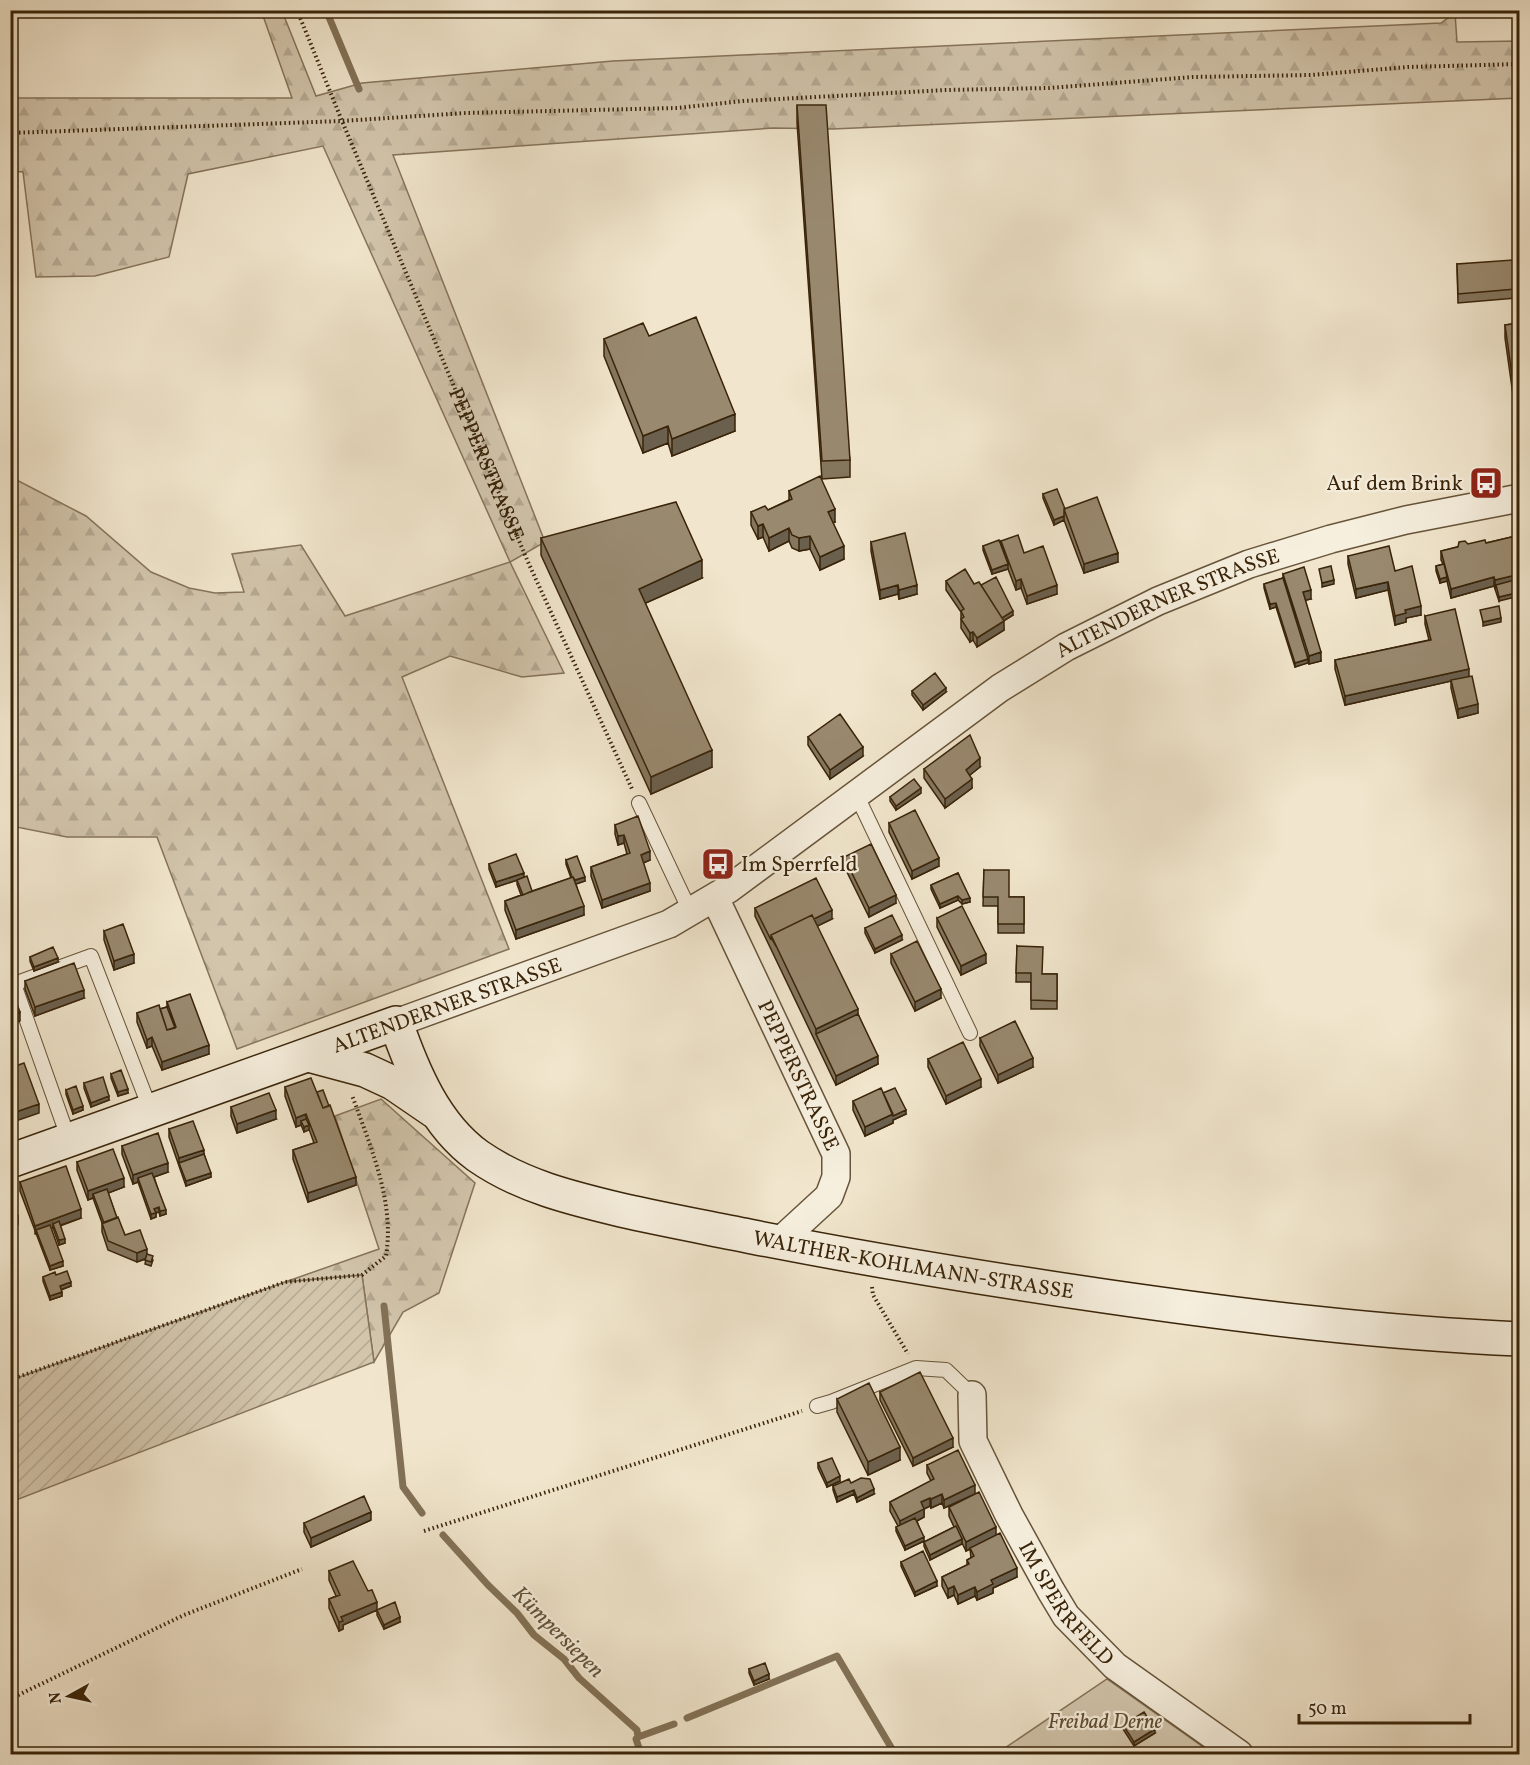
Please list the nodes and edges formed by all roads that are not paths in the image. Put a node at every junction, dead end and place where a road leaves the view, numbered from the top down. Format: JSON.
{"nodes":[{"id":1,"x":1520,"y":498,"type":"edge"},
{"id":2,"x":856,"y":794,"type":"junction"},
{"id":3,"x":639,"y":803,"type":"road end"},
{"id":4,"x":715,"y":898,"type":"junction"},
{"id":5,"x":690,"y":911,"type":"junction"},
{"id":6,"x":396,"y":1023,"type":"junction"},
{"id":7,"x":970,"y":1033,"type":"dead end"},
{"id":8,"x":309,"y":1055,"type":"junction"},
{"id":9,"x":151,"y":1111,"type":"junction"},
{"id":10,"x":436,"y":1113,"type":"junction"},
{"id":11,"x":69,"y":1140,"type":"junction"},
{"id":12,"x":10,"y":1161,"type":"edge"},
{"id":13,"x":779,"y":1242,"type":"junction"},
{"id":14,"x":1520,"y":1339,"type":"edge"},
{"id":15,"x":972,"y":1395,"type":"joint"},
{"id":16,"x":817,"y":1406,"type":"road end"},
{"id":17,"x":1239,"y":1755,"type":"edge"}],
"edges":[{"from":1,"to":2,"type":"street","name":"ALTENDERNER STRASSE"},
{"from":2,"to":4,"type":"street","name":"ALTENDERNER STRASSE"},
{"from":2,"to":7,"type":"lane"},
{"from":3,"to":5,"type":"lane"},
{"from":4,"to":5,"type":"street","name":"ALTENDERNER STRASSE"},
{"from":4,"to":13,"type":"street","name":"PEPPERSTRASSE"},
{"from":5,"to":6,"type":"street","name":"ALTENDERNER STRASSE"},
{"from":6,"to":8,"type":"main road","name":"ALTENDERNER STRASSE"},
{"from":6,"to":10,"type":"main road","name":"WALTHER-KOHLMANN-STRASSE"},
{"from":8,"to":9,"type":"main road","name":"ALTENDERNER STRASSE"},
{"from":8,"to":10,"type":"main road"},
{"from":9,"to":11,"type":"main road","name":"ALTENDERNER STRASSE"},
{"from":9,"to":11,"type":"lane"},
{"from":10,"to":13,"type":"main road","name":"WALTHER-KOHLMANN-STRASSE"},
{"from":11,"to":12,"type":"main road","name":"ALTENDERNER STRASSE"},
{"from":13,"to":14,"type":"main road","name":"WALTHER-KOHLMANN-STRASSE"},
{"from":15,"to":16,"type":"lane"},
{"from":15,"to":17,"type":"street","name":"IM SPERRFELD"}]}
